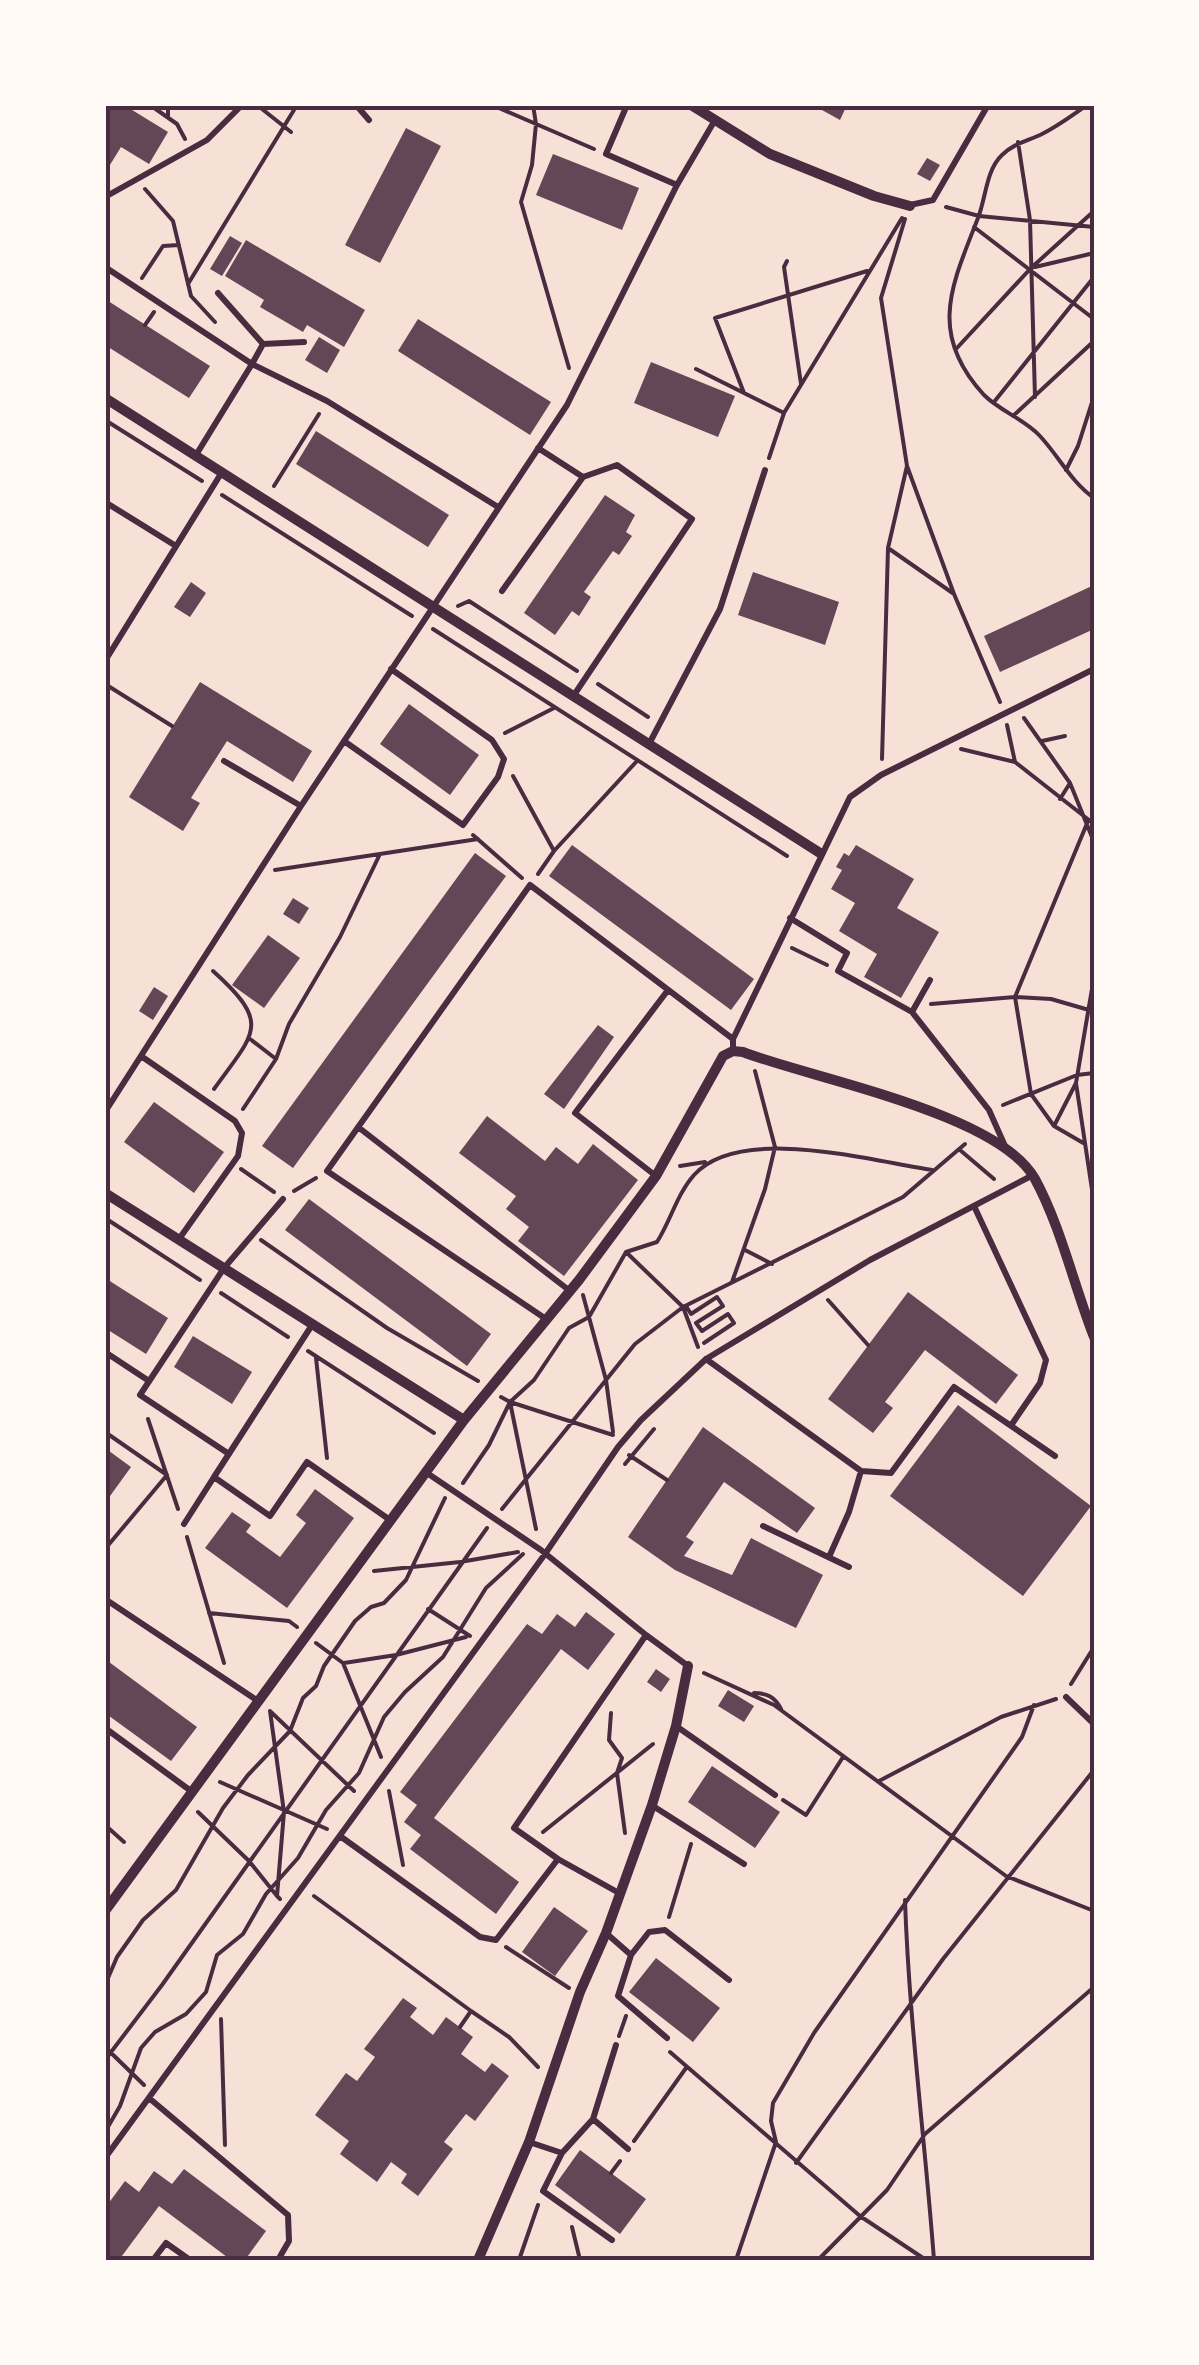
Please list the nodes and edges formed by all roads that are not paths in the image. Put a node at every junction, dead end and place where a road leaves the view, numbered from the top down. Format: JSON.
{"nodes":[{"id":1,"x":242,"y":105,"type":"edge"},
{"id":2,"x":356,"y":105,"type":"edge"},
{"id":3,"x":627,"y":105,"type":"edge"},
{"id":4,"x":691,"y":105,"type":"edge"},
{"id":5,"x":988,"y":105,"type":"edge"},
{"id":6,"x":369,"y":120,"type":"dead end"},
{"id":7,"x":714,"y":120,"type":"junction"},
{"id":8,"x":677,"y":185,"type":"junction"},
{"id":9,"x":105,"y":198,"type":"edge"},
{"id":10,"x":910,"y":206,"type":"joint"},
{"id":11,"x":105,"y":267,"type":"edge"},
{"id":12,"x":218,"y":293,"type":"dead end"},
{"id":13,"x":304,"y":342,"type":"dead end"},
{"id":14,"x":264,"y":344,"type":"junction"},
{"id":15,"x":252,"y":364,"type":"junction"},
{"id":16,"x":105,"y":398,"type":"edge"},
{"id":17,"x":538,"y":448,"type":"junction"},
{"id":18,"x":195,"y":456,"type":"junction"},
{"id":19,"x":765,"y":470,"type":"road end"},
{"id":20,"x":222,"y":472,"type":"junction"},
{"id":21,"x":583,"y":477,"type":"junction"},
{"id":22,"x":105,"y":502,"type":"edge"},
{"id":23,"x":498,"y":508,"type":"junction"},
{"id":24,"x":176,"y":546,"type":"junction"},
{"id":25,"x":502,"y":592,"type":"dead end"},
{"id":26,"x":436,"y":610,"type":"junction"},
{"id":27,"x":105,"y":662,"type":"edge"},
{"id":28,"x":391,"y":669,"type":"junction"},
{"id":29,"x":1094,"y":670,"type":"edge"},
{"id":30,"x":573,"y":696,"type":"junction"},
{"id":31,"x":344,"y":741,"type":"junction"},
{"id":32,"x":648,"y":745,"type":"junction"},
{"id":33,"x":224,"y":761,"type":"dead end"},
{"id":34,"x":301,"y":806,"type":"junction"},
{"id":35,"x":820,"y":853,"type":"junction"},
{"id":36,"x":790,"y":918,"type":"junction"},
{"id":37,"x":930,"y":980,"type":"dead end"},
{"id":38,"x":668,"y":990,"type":"junction"},
{"id":39,"x":914,"y":1008,"type":"junction"},
{"id":40,"x":734,"y":1039,"type":"junction"},
{"id":41,"x":728,"y":1054,"type":"junction"},
{"id":42,"x":141,"y":1056,"type":"junction"},
{"id":43,"x":105,"y":1112,"type":"edge"},
{"id":44,"x":358,"y":1127,"type":"junction"},
{"id":45,"x":1007,"y":1149,"type":"junction"},
{"id":46,"x":659,"y":1172,"type":"junction"},
{"id":47,"x":1033,"y":1175,"type":"junction"},
{"id":48,"x":105,"y":1194,"type":"edge"},
{"id":49,"x":283,"y":1199,"type":"road end"},
{"id":50,"x":974,"y":1206,"type":"junction"},
{"id":51,"x":179,"y":1240,"type":"junction"},
{"id":52,"x":224,"y":1268,"type":"junction"},
{"id":53,"x":576,"y":1290,"type":"junction"},
{"id":54,"x":546,"y":1320,"type":"junction"},
{"id":55,"x":313,"y":1324,"type":"junction"},
{"id":56,"x":1094,"y":1337,"type":"edge"},
{"id":57,"x":105,"y":1352,"type":"edge"},
{"id":58,"x":706,"y":1360,"type":"junction"},
{"id":59,"x":149,"y":1382,"type":"junction"},
{"id":60,"x":464,"y":1420,"type":"junction"},
{"id":61,"x":1012,"y":1424,"type":"junction"},
{"id":62,"x":228,"y":1454,"type":"junction"},
{"id":63,"x":1055,"y":1456,"type":"dead end"},
{"id":64,"x":861,"y":1471,"type":"junction"},
{"id":65,"x":426,"y":1472,"type":"junction"},
{"id":66,"x":214,"y":1477,"type":"junction"},
{"id":67,"x":392,"y":1521,"type":"junction"},
{"id":68,"x":184,"y":1524,"type":"dead end"},
{"id":69,"x":763,"y":1526,"type":"dead end"},
{"id":70,"x":543,"y":1552,"type":"junction"},
{"id":71,"x":829,"y":1558,"type":"junction"},
{"id":72,"x":849,"y":1567,"type":"dead end"},
{"id":73,"x":105,"y":1599,"type":"edge"},
{"id":74,"x":646,"y":1635,"type":"junction"},
{"id":75,"x":688,"y":1666,"type":"joint"},
{"id":76,"x":1066,"y":1697,"type":"road end"},
{"id":77,"x":259,"y":1702,"type":"junction"},
{"id":78,"x":1094,"y":1724,"type":"edge"},
{"id":79,"x":676,"y":1726,"type":"junction"},
{"id":80,"x":105,"y":1728,"type":"edge"},
{"id":81,"x":192,"y":1792,"type":"junction"},
{"id":82,"x":775,"y":1795,"type":"road end"},
{"id":83,"x":652,"y":1805,"type":"junction"},
{"id":84,"x":340,"y":1836,"type":"junction"},
{"id":85,"x":558,"y":1859,"type":"junction"},
{"id":86,"x":744,"y":1864,"type":"dead end"},
{"id":87,"x":105,"y":1889,"type":"edge"},
{"id":88,"x":619,"y":1893,"type":"junction"},
{"id":89,"x":116,"y":1897,"type":"junction"},
{"id":90,"x":105,"y":1911,"type":"edge"},
{"id":91,"x":606,"y":1933,"type":"junction"},
{"id":92,"x":632,"y":1956,"type":"junction"},
{"id":93,"x":729,"y":1980,"type":"dead end"},
{"id":94,"x":666,"y":2043,"type":"road end"},
{"id":95,"x":616,"y":2045,"type":"road end"},
{"id":96,"x":149,"y":2098,"type":"junction"},
{"id":97,"x":593,"y":2119,"type":"junction"},
{"id":98,"x":529,"y":2142,"type":"junction"},
{"id":99,"x":628,"y":2149,"type":"road end"},
{"id":100,"x":562,"y":2153,"type":"junction"},
{"id":101,"x":105,"y":2158,"type":"edge"},
{"id":102,"x":612,"y":2240,"type":"dead end"},
{"id":103,"x":153,"y":2260,"type":"edge"},
{"id":104,"x":190,"y":2260,"type":"edge"},
{"id":105,"x":278,"y":2260,"type":"edge"},
{"id":106,"x":478,"y":2260,"type":"edge"}],
"edges":[{"from":1,"to":9,"type":"lane"},
{"from":2,"to":6,"type":"lane"},
{"from":3,"to":8,"type":"lane"},
{"from":4,"to":7,"type":"street"},
{"from":5,"to":10,"type":"lane"},
{"from":7,"to":8,"type":"lane"},
{"from":7,"to":10,"type":"street"},
{"from":8,"to":17,"type":"lane"},
{"from":11,"to":15,"type":"lane"},
{"from":12,"to":14,"type":"lane"},
{"from":13,"to":14,"type":"lane"},
{"from":14,"to":15,"type":"lane"},
{"from":15,"to":18,"type":"lane"},
{"from":15,"to":23,"type":"lane"},
{"from":16,"to":18,"type":"street"},
{"from":17,"to":21,"type":"lane"},
{"from":17,"to":23,"type":"lane"},
{"from":18,"to":20,"type":"street"},
{"from":19,"to":32,"type":"lane"},
{"from":20,"to":24,"type":"lane"},
{"from":20,"to":26,"type":"street"},
{"from":21,"to":25,"type":"lane"},
{"from":21,"to":30,"type":"lane"},
{"from":22,"to":24,"type":"lane"},
{"from":23,"to":26,"type":"lane"},
{"from":24,"to":27,"type":"lane"},
{"from":26,"to":28,"type":"lane"},
{"from":26,"to":30,"type":"street"},
{"from":28,"to":31,"type":"lane"},
{"from":28,"to":31,"type":"lane"},
{"from":29,"to":35,"type":"lane"},
{"from":30,"to":32,"type":"street"},
{"from":31,"to":34,"type":"lane"},
{"from":32,"to":35,"type":"street"},
{"from":33,"to":34,"type":"lane"},
{"from":34,"to":42,"type":"lane"},
{"from":35,"to":36,"type":"lane"},
{"from":36,"to":39,"type":"lane"},
{"from":36,"to":40,"type":"lane"},
{"from":37,"to":39,"type":"lane"},
{"from":38,"to":40,"type":"lane"},
{"from":38,"to":44,"type":"lane"},
{"from":38,"to":46,"type":"lane"},
{"from":39,"to":45,"type":"lane"},
{"from":40,"to":41,"type":"lane"},
{"from":41,"to":45,"type":"street"},
{"from":41,"to":46,"type":"street"},
{"from":42,"to":43,"type":"lane"},
{"from":42,"to":51,"type":"lane"},
{"from":44,"to":53,"type":"lane"},
{"from":44,"to":54,"type":"lane"},
{"from":45,"to":47,"type":"street"},
{"from":46,"to":53,"type":"street"},
{"from":47,"to":50,"type":"lane"},
{"from":47,"to":56,"type":"street"},
{"from":48,"to":51,"type":"street"},
{"from":49,"to":52,"type":"lane"},
{"from":50,"to":58,"type":"lane"},
{"from":50,"to":61,"type":"lane"},
{"from":51,"to":52,"type":"street"},
{"from":52,"to":55,"type":"street"},
{"from":52,"to":59,"type":"lane"},
{"from":53,"to":54,"type":"street"},
{"from":54,"to":60,"type":"street"},
{"from":55,"to":60,"type":"street"},
{"from":55,"to":62,"type":"lane"},
{"from":57,"to":59,"type":"lane"},
{"from":58,"to":64,"type":"lane"},
{"from":58,"to":70,"type":"lane"},
{"from":59,"to":62,"type":"lane"},
{"from":60,"to":65,"type":"street"},
{"from":61,"to":63,"type":"lane"},
{"from":61,"to":64,"type":"lane"},
{"from":62,"to":66,"type":"lane"},
{"from":64,"to":71,"type":"lane"},
{"from":65,"to":67,"type":"street"},
{"from":65,"to":70,"type":"lane"},
{"from":66,"to":67,"type":"lane"},
{"from":66,"to":68,"type":"lane"},
{"from":67,"to":77,"type":"street"},
{"from":69,"to":71,"type":"lane"},
{"from":70,"to":74,"type":"lane"},
{"from":70,"to":84,"type":"lane"},
{"from":71,"to":72,"type":"lane"},
{"from":73,"to":77,"type":"lane"},
{"from":74,"to":75,"type":"lane"},
{"from":74,"to":85,"type":"lane"},
{"from":75,"to":79,"type":"street"},
{"from":76,"to":78,"type":"lane"},
{"from":77,"to":81,"type":"street"},
{"from":79,"to":82,"type":"lane"},
{"from":79,"to":83,"type":"street"},
{"from":80,"to":81,"type":"lane"},
{"from":81,"to":89,"type":"street"},
{"from":83,"to":86,"type":"lane"},
{"from":83,"to":88,"type":"street"},
{"from":84,"to":85,"type":"lane"},
{"from":84,"to":96,"type":"lane"},
{"from":85,"to":88,"type":"lane"},
{"from":87,"to":89,"type":"lane"},
{"from":88,"to":91,"type":"street"},
{"from":89,"to":90,"type":"street"},
{"from":91,"to":92,"type":"lane"},
{"from":91,"to":98,"type":"street"},
{"from":92,"to":93,"type":"lane"},
{"from":92,"to":94,"type":"lane"},
{"from":95,"to":97,"type":"lane"},
{"from":96,"to":101,"type":"lane"},
{"from":96,"to":105,"type":"lane"},
{"from":97,"to":99,"type":"lane"},
{"from":97,"to":100,"type":"lane"},
{"from":98,"to":100,"type":"lane"},
{"from":98,"to":106,"type":"street"},
{"from":100,"to":102,"type":"lane"},
{"from":103,"to":104,"type":"lane"}]}
